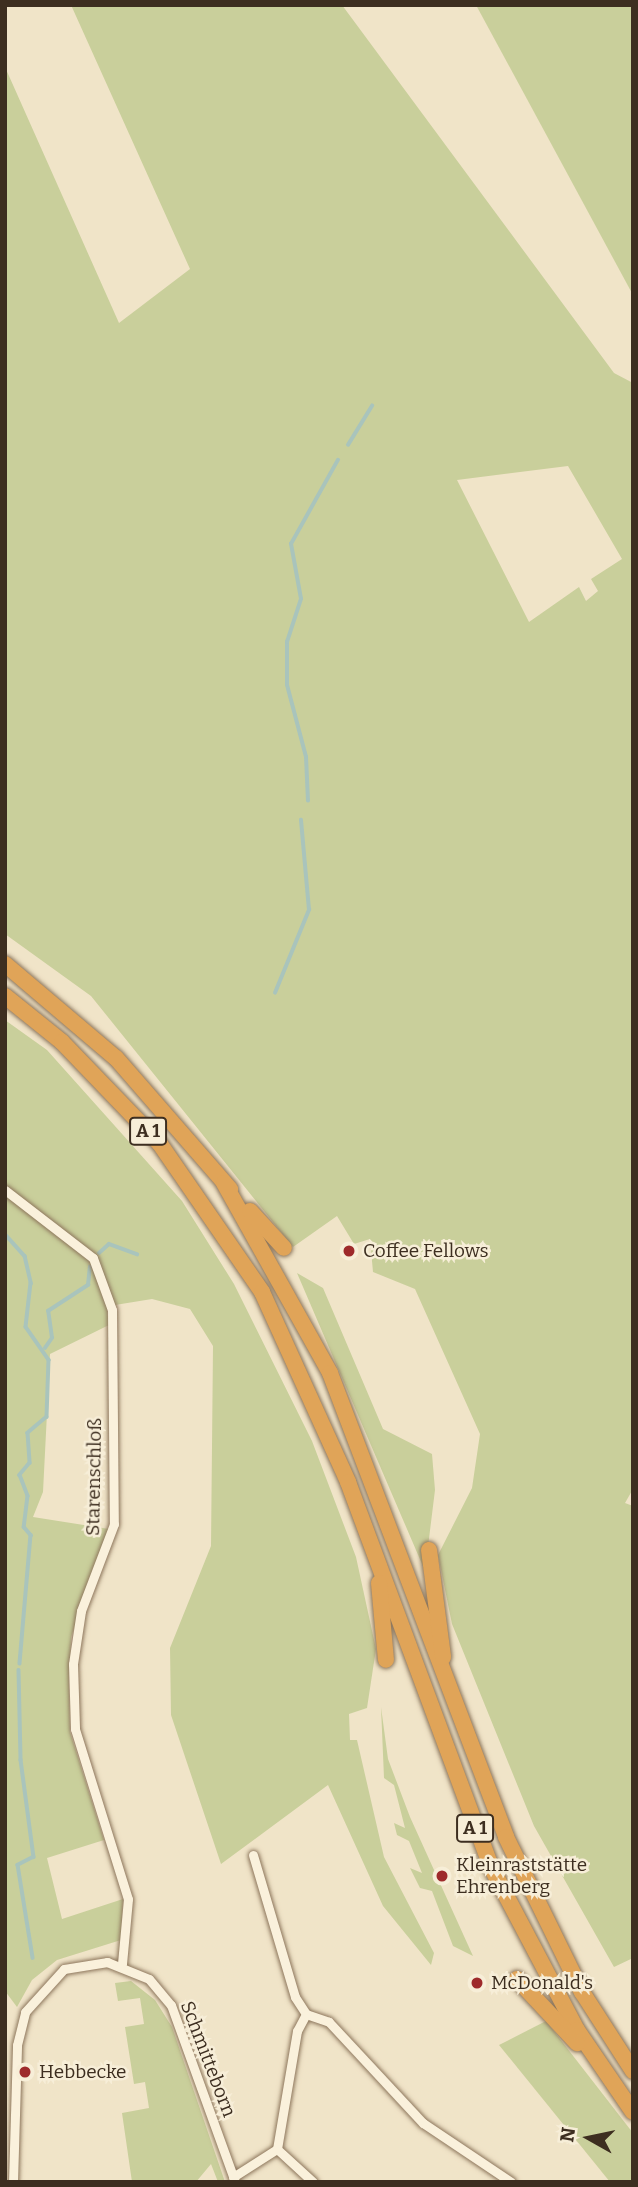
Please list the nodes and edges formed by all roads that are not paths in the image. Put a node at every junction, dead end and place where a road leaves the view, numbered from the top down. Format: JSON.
{"nodes":[{"id":1,"x":5,"y":964,"type":"edge"},
{"id":2,"x":5,"y":996,"type":"edge"},
{"id":3,"x":224,"y":1183,"type":"junction"},
{"id":4,"x":5,"y":1190,"type":"edge"},
{"id":5,"x":284,"y":1248,"type":"dead end"},
{"id":6,"x":429,"y":1550,"type":"dead end"},
{"id":7,"x":377,"y":1563,"type":"junction"},
{"id":8,"x":386,"y":1660,"type":"dead end"},
{"id":9,"x":447,"y":1687,"type":"junction"},
{"id":10,"x":253,"y":1855,"type":"dead end"},
{"id":11,"x":121,"y":1965,"type":"junction"},
{"id":12,"x":517,"y":1979,"type":"dead end"},
{"id":13,"x":306,"y":2014,"type":"junction"},
{"id":14,"x":633,"y":2071,"type":"edge"},
{"id":15,"x":607,"y":2076,"type":"junction"},
{"id":16,"x":633,"y":2112,"type":"edge"},
{"id":17,"x":277,"y":2149,"type":"junction"},
{"id":18,"x":234,"y":2179,"type":"edge"},
{"id":19,"x":13,"y":2182,"type":"edge"},
{"id":20,"x":313,"y":2182,"type":"edge"},
{"id":21,"x":511,"y":2182,"type":"edge"}],
"edges":[{"from":1,"to":3,"type":"highway","number":"A 1"},
{"from":2,"to":7,"type":"highway","number":"A 1"},
{"from":3,"to":5,"type":"highway"},
{"from":3,"to":9,"type":"highway","number":"A 1"},
{"from":4,"to":11,"type":"street","name":"Starenschloß"},
{"from":6,"to":9,"type":"highway"},
{"from":7,"to":8,"type":"highway"},
{"from":7,"to":15,"type":"highway","number":"A 1"},
{"from":9,"to":14,"type":"highway","number":"A 1"},
{"from":10,"to":13,"type":"street"},
{"from":11,"to":18,"type":"street","name":"Schmitteborn"},
{"from":11,"to":19,"type":"street"},
{"from":12,"to":15,"type":"highway"},
{"from":13,"to":17,"type":"street"},
{"from":13,"to":21,"type":"street"},
{"from":15,"to":16,"type":"highway","number":"A 1"},
{"from":17,"to":18,"type":"street"},
{"from":17,"to":20,"type":"street"}]}
